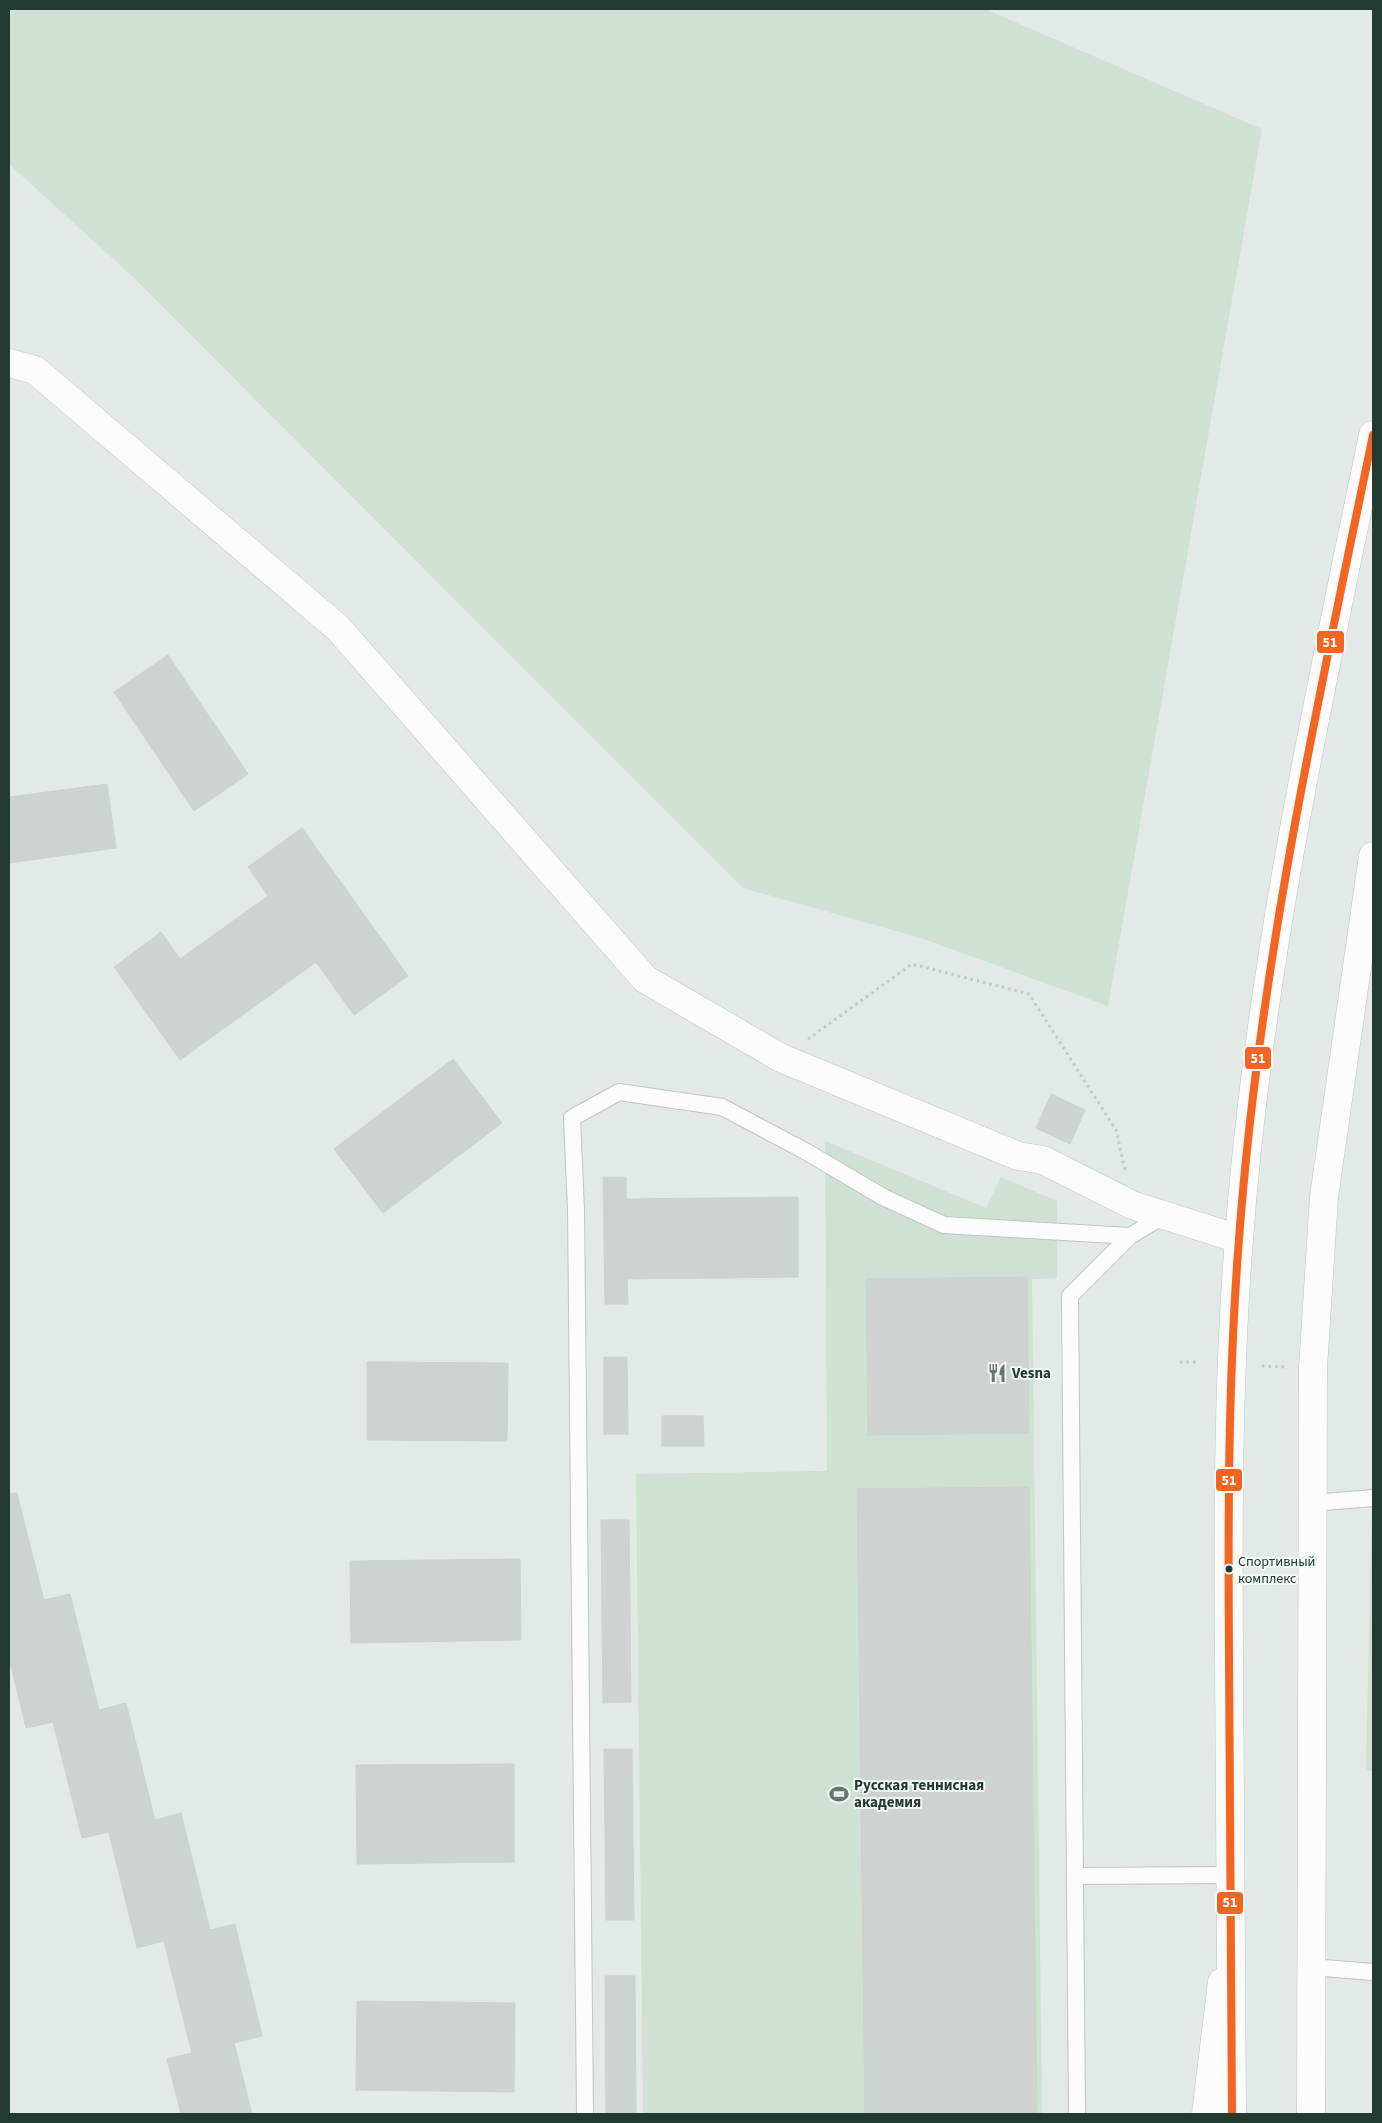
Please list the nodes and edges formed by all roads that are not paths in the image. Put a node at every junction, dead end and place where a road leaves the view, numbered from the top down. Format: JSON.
{"nodes":[{"id":1,"x":9,"y":363,"type":"edge"},
{"id":2,"x":1373,"y":435,"type":"edge"},
{"id":3,"x":1372,"y":870,"type":"edge"},
{"id":4,"x":1165,"y":1215,"type":"junction"},
{"id":5,"x":1130,"y":1236,"type":"junction"},
{"id":6,"x":1239,"y":1239,"type":"junction"},
{"id":7,"x":1373,"y":1498,"type":"edge"},
{"id":8,"x":1312,"y":1503,"type":"junction"},
{"id":9,"x":1229,"y":1874,"type":"junction"},
{"id":10,"x":1075,"y":1876,"type":"junction"},
{"id":11,"x":1229,"y":1916,"type":"junction"},
{"id":12,"x":1311,"y":1967,"type":"junction"},
{"id":13,"x":1373,"y":1972,"type":"edge"},
{"id":14,"x":585,"y":2114,"type":"edge"},
{"id":15,"x":1078,"y":2114,"type":"edge"},
{"id":16,"x":1206,"y":2114,"type":"edge"},
{"id":17,"x":1232,"y":2114,"type":"edge"},
{"id":18,"x":1311,"y":2114,"type":"edge"}],
"edges":[{"from":1,"to":4,"type":"street"},
{"from":2,"to":6,"type":"street"},
{"from":3,"to":8,"type":"street"},
{"from":4,"to":5,"type":"lane"},
{"from":4,"to":6,"type":"street"},
{"from":5,"to":10,"type":"lane"},
{"from":5,"to":14,"type":"lane"},
{"from":6,"to":9,"type":"street"},
{"from":7,"to":8,"type":"lane"},
{"from":8,"to":12,"type":"street"},
{"from":9,"to":10,"type":"lane"},
{"from":9,"to":11,"type":"street"},
{"from":10,"to":15,"type":"lane"},
{"from":11,"to":16,"type":"street"},
{"from":11,"to":17,"type":"street"},
{"from":12,"to":13,"type":"lane"},
{"from":12,"to":18,"type":"street"}]}
